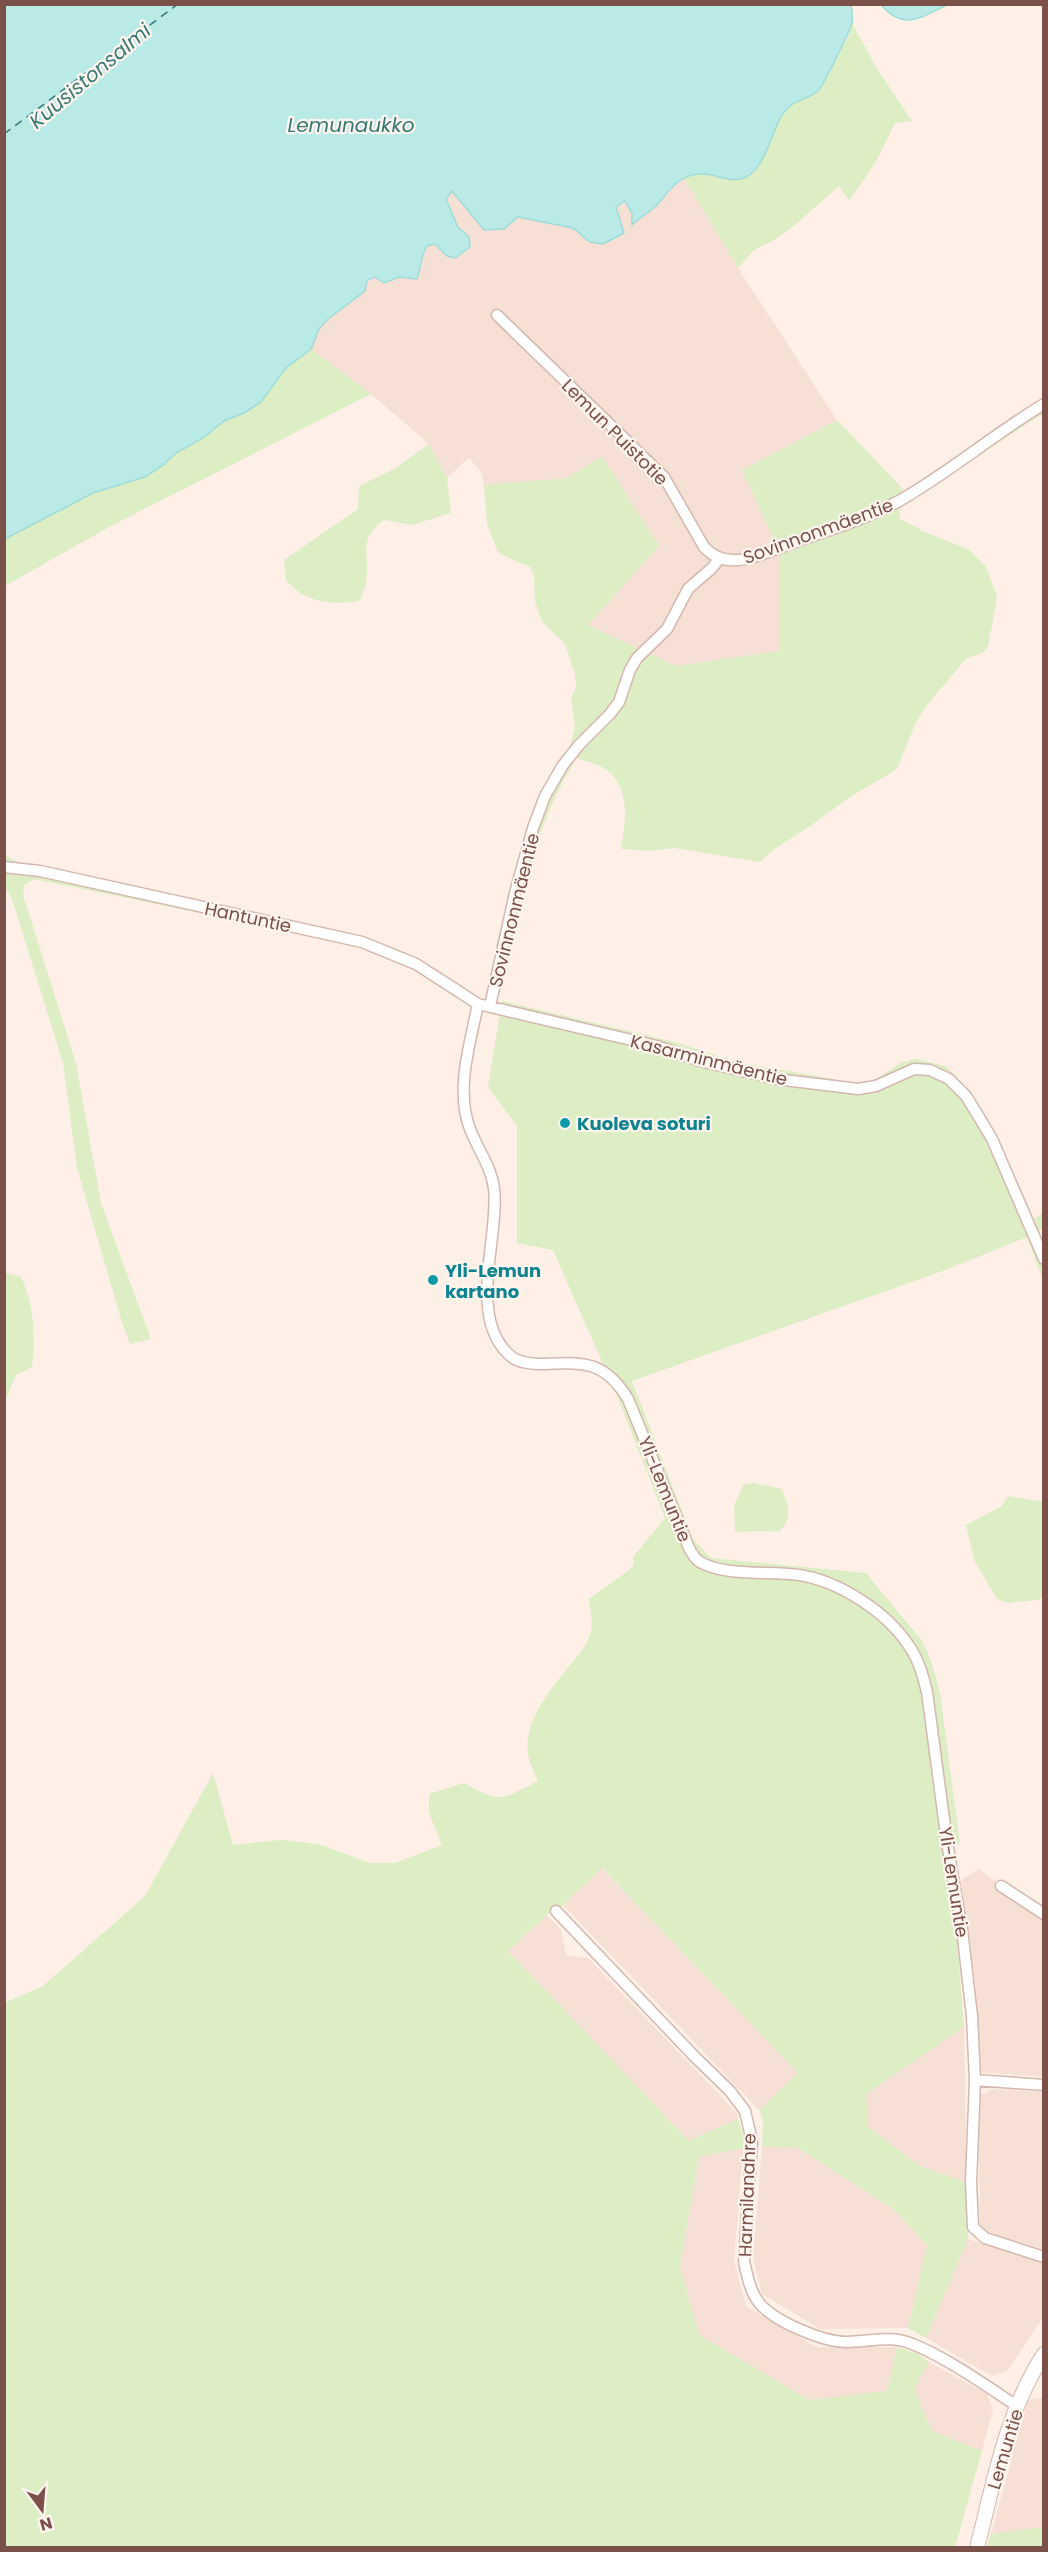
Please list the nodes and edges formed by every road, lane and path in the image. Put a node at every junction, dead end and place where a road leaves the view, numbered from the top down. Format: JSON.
{"nodes":[{"id":1,"x":497,"y":315,"type":"dead end"},
{"id":2,"x":1044,"y":404,"type":"edge"},
{"id":3,"x":719,"y":559,"type":"junction"},
{"id":4,"x":4,"y":867,"type":"edge"},
{"id":5,"x":478,"y":1004,"type":"junction"},
{"id":6,"x":490,"y":1006,"type":"junction"},
{"id":7,"x":1044,"y":1259,"type":"edge"},
{"id":8,"x":1001,"y":1886,"type":"dead end"},
{"id":9,"x":556,"y":1911,"type":"dead end"},
{"id":10,"x":1044,"y":1914,"type":"edge"},
{"id":11,"x":975,"y":2080,"type":"junction"},
{"id":12,"x":1044,"y":2085,"type":"edge"},
{"id":13,"x":1044,"y":2257,"type":"edge"},
{"id":14,"x":1044,"y":2354,"type":"edge"},
{"id":15,"x":1017,"y":2406,"type":"junction"},
{"id":16,"x":977,"y":2547,"type":"edge"}],
"edges":[{"from":1,"to":3,"type":"street","name":"Lemun Puistotie"},
{"from":2,"to":3,"type":"street","name":"Sovinnonmäentie"},
{"from":3,"to":6,"type":"street","name":"Sovinnonmäentie"},
{"from":4,"to":5,"type":"street","name":"Hantuntie"},
{"from":5,"to":6,"type":"street","name":"Kasarminmäentie"},
{"from":5,"to":11,"type":"street","name":"Yli-Lemuntie"},
{"from":6,"to":7,"type":"street","name":"Kasarminmäentie"},
{"from":8,"to":10,"type":"street"},
{"from":9,"to":15,"type":"street","name":"Harmilanahre"},
{"from":11,"to":12,"type":"street"},
{"from":11,"to":13,"type":"street","name":"Yli-Lemuntie"},
{"from":14,"to":15,"type":"street","name":"Lemuntie"},
{"from":15,"to":16,"type":"street","name":"Lemuntie"}]}
